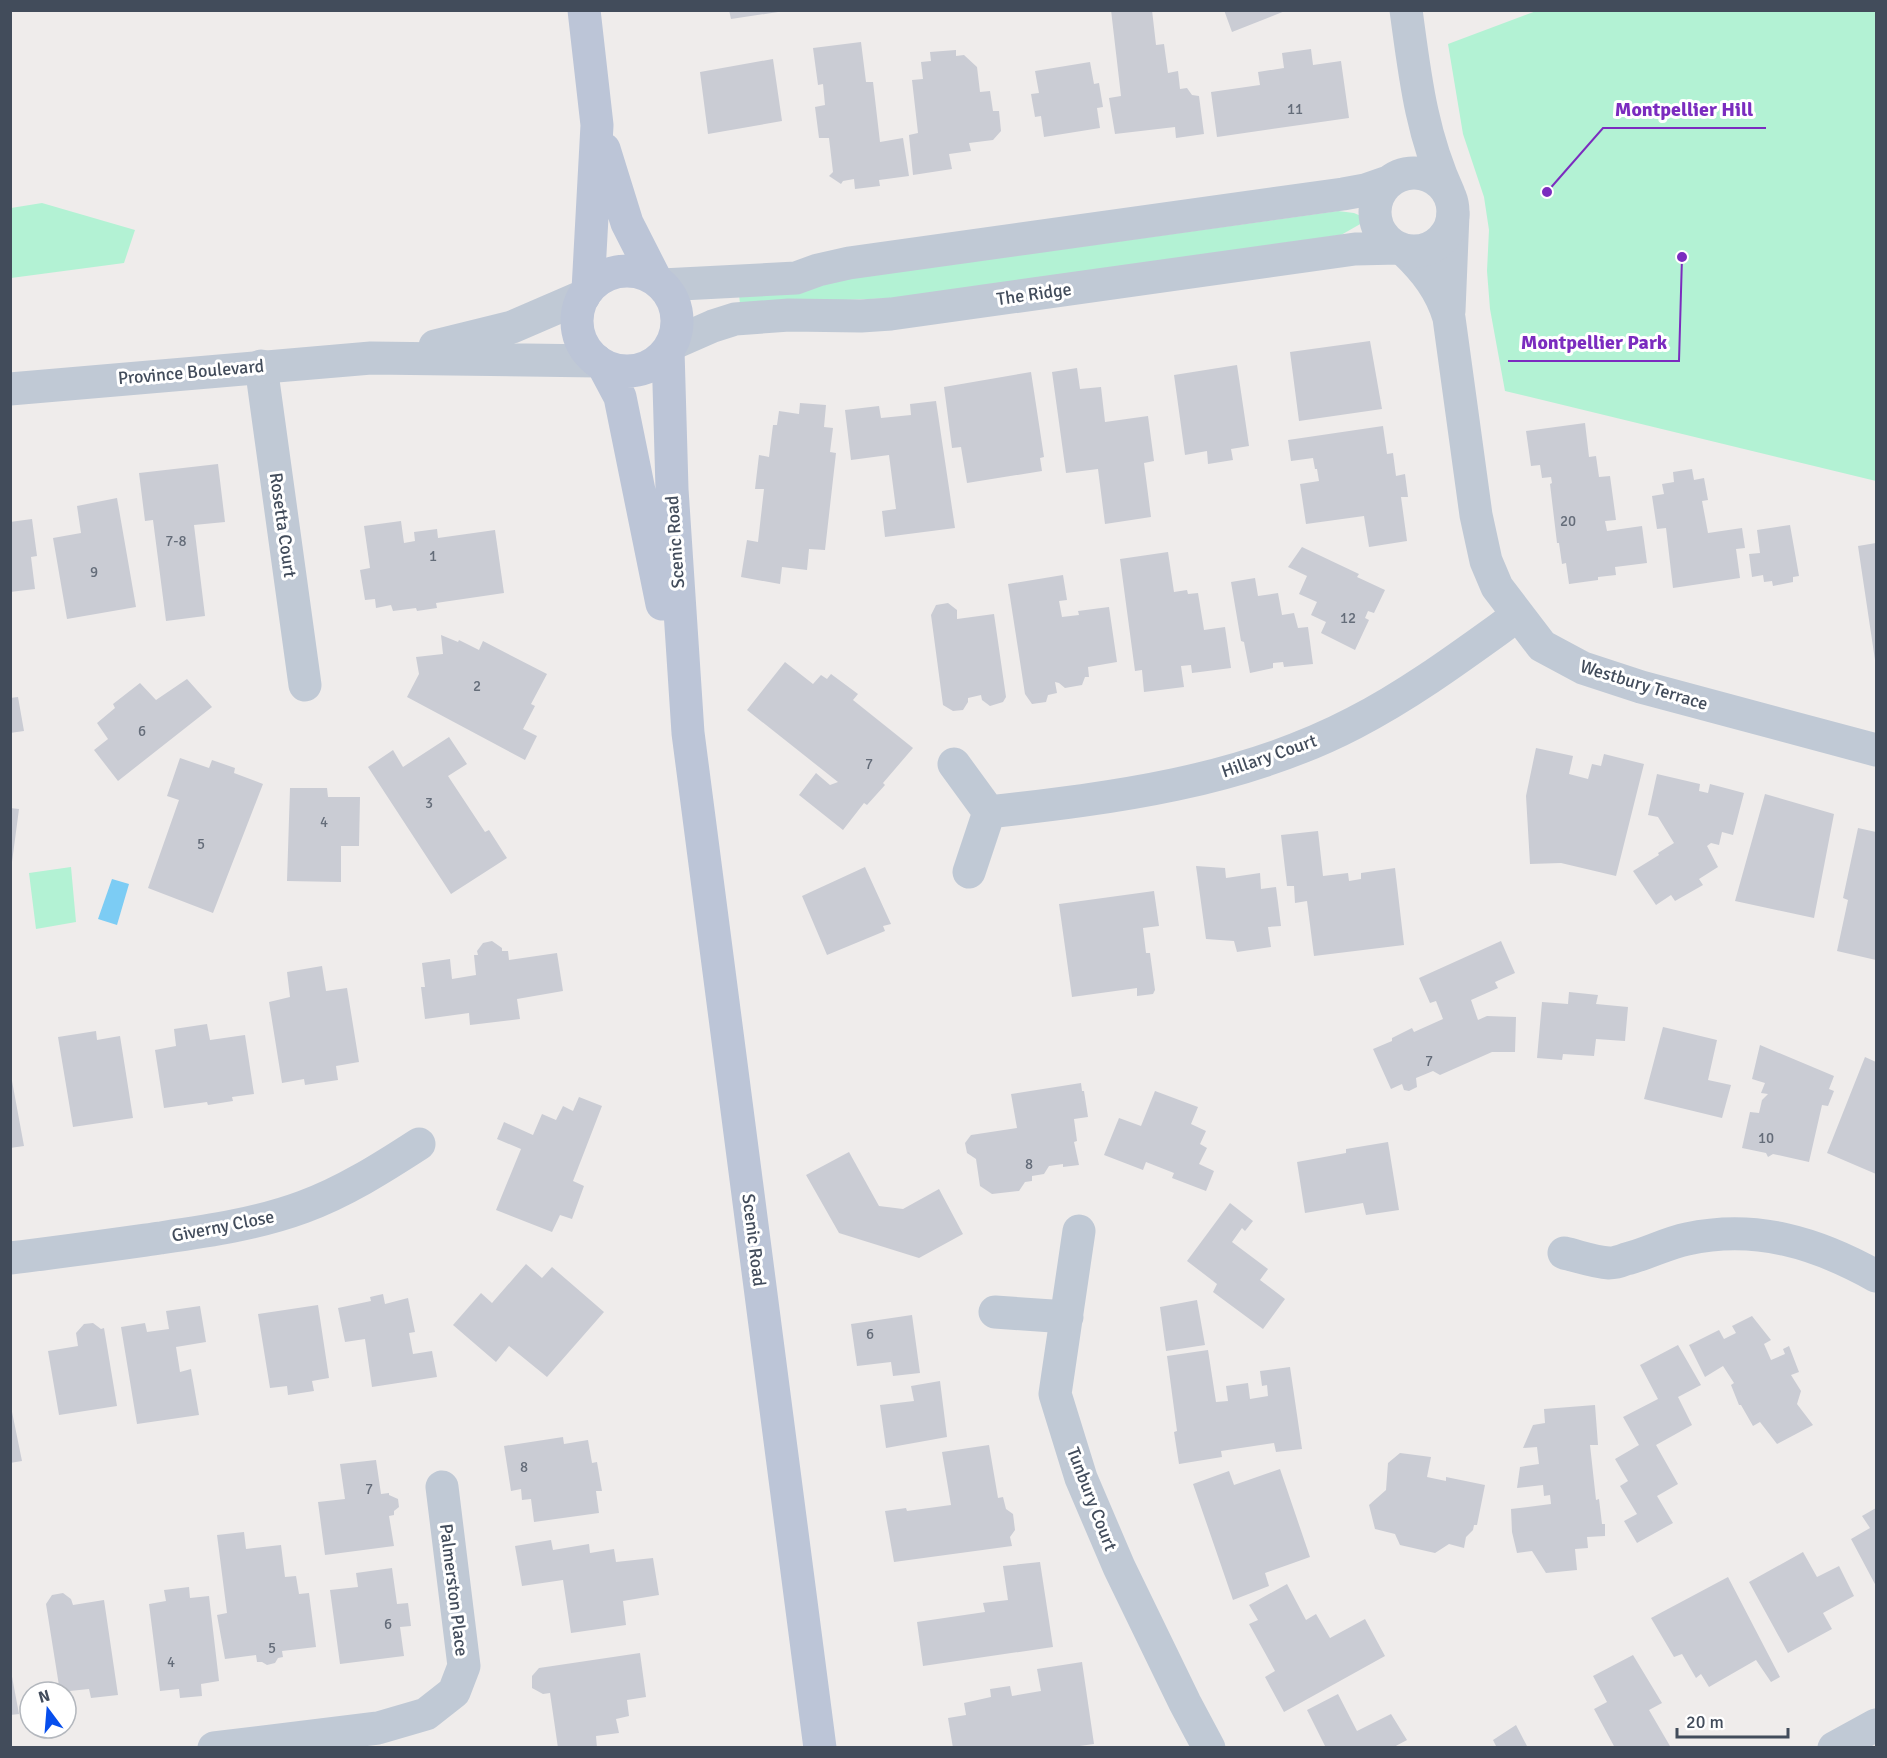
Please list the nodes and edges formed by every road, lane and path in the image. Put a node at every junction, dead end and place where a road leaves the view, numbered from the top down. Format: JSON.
{"nodes":[{"id":1,"x":584,"y":10,"type":"edge"},
{"id":2,"x":1406,"y":10,"type":"edge"},
{"id":3,"x":1419,"y":106,"type":"junction"},
{"id":4,"x":597,"y":125,"type":"junction"},
{"id":5,"x":1392,"y":180,"type":"junction"},
{"id":6,"x":1451,"y":205,"type":"junction"},
{"id":7,"x":1401,"y":249,"type":"junction"},
{"id":8,"x":659,"y":282,"type":"junction"},
{"id":9,"x":586,"y":293,"type":"junction"},
{"id":10,"x":1449,"y":318,"type":"junction"},
{"id":11,"x":670,"y":347,"type":"junction"},
{"id":12,"x":371,"y":358,"type":"junction"},
{"id":13,"x":600,"y":363,"type":"junction"},
{"id":14,"x":261,"y":366,"type":"junction"},
{"id":15,"x":10,"y":389,"type":"edge"},
{"id":16,"x":1517,"y":616,"type":"junction"},
{"id":17,"x":305,"y":685,"type":"dead end"},
{"id":18,"x":688,"y":734,"type":"junction"},
{"id":19,"x":1876,"y":750,"type":"edge"},
{"id":20,"x":954,"y":764,"type":"dead end"},
{"id":21,"x":989,"y":812,"type":"junction"},
{"id":22,"x":969,"y":872,"type":"dead end"},
{"id":23,"x":418,"y":1144,"type":"dead end"},
{"id":24,"x":1079,"y":1231,"type":"dead end"},
{"id":25,"x":1564,"y":1253,"type":"dead end"},
{"id":26,"x":10,"y":1258,"type":"edge"},
{"id":27,"x":1876,"y":1276,"type":"edge"},
{"id":28,"x":994,"y":1312,"type":"dead end"},
{"id":29,"x":1067,"y":1317,"type":"junction"},
{"id":30,"x":441,"y":1487,"type":"dead end"},
{"id":31,"x":1876,"y":1725,"type":"edge"},
{"id":32,"x":214,"y":1748,"type":"edge"},
{"id":33,"x":820,"y":1748,"type":"edge"},
{"id":34,"x":1209,"y":1748,"type":"edge"},
{"id":35,"x":1834,"y":1748,"type":"edge"}],
"edges":[{"from":1,"to":4,"type":"main road","name":"Scenic Road"},
{"from":2,"to":3,"type":"street","name":"Westbury Terrace"},
{"from":3,"to":5,"type":"street","name":"Westbury Terrace"},
{"from":3,"to":6,"type":"street","name":"Westbury Terrace"},
{"from":4,"to":8,"type":"main road","name":"Scenic Road"},
{"from":4,"to":9,"type":"main road","name":"Scenic Road"},
{"from":5,"to":6,"type":"street"},
{"from":5,"to":7,"type":"street","name":"Westbury Terrace"},
{"from":5,"to":8,"type":"street"},
{"from":6,"to":7,"type":"street"},
{"from":6,"to":10,"type":"street","name":"Westbury Terrace"},
{"from":7,"to":10,"type":"street","name":"Westbury Terrace"},
{"from":7,"to":11,"type":"street","name":"The Ridge"},
{"from":8,"to":9,"type":"main road"},
{"from":8,"to":11,"type":"main road","name":"Scenic Road"},
{"from":9,"to":12,"type":"street","name":"Province Boulevard"},
{"from":9,"to":13,"type":"main road","name":"Scenic Road"},
{"from":10,"to":16,"type":"street","name":"Westbury Terrace"},
{"from":11,"to":13,"type":"main road"},
{"from":11,"to":18,"type":"main road","name":"Scenic Road"},
{"from":12,"to":13,"type":"street","name":"Province Boulevard"},
{"from":12,"to":14,"type":"street","name":"Province Boulevard"},
{"from":13,"to":18,"type":"main road","name":"Scenic Road"},
{"from":14,"to":15,"type":"street","name":"Province Boulevard"},
{"from":14,"to":17,"type":"street","name":"Rosetta Court"},
{"from":16,"to":19,"type":"street","name":"Westbury Terrace"},
{"from":16,"to":21,"type":"street","name":"Hillary Court"},
{"from":18,"to":33,"type":"main road","name":"Scenic Road"},
{"from":20,"to":21,"type":"street"},
{"from":21,"to":22,"type":"street"},
{"from":23,"to":26,"type":"street","name":"Giverny Close"},
{"from":24,"to":29,"type":"street","name":"Tunbury Court"},
{"from":25,"to":27,"type":"street"},
{"from":28,"to":29,"type":"street"},
{"from":29,"to":34,"type":"street","name":"Tunbury Court"},
{"from":30,"to":32,"type":"street","name":"Palmerston Place"},
{"from":31,"to":35,"type":"street"}]}
